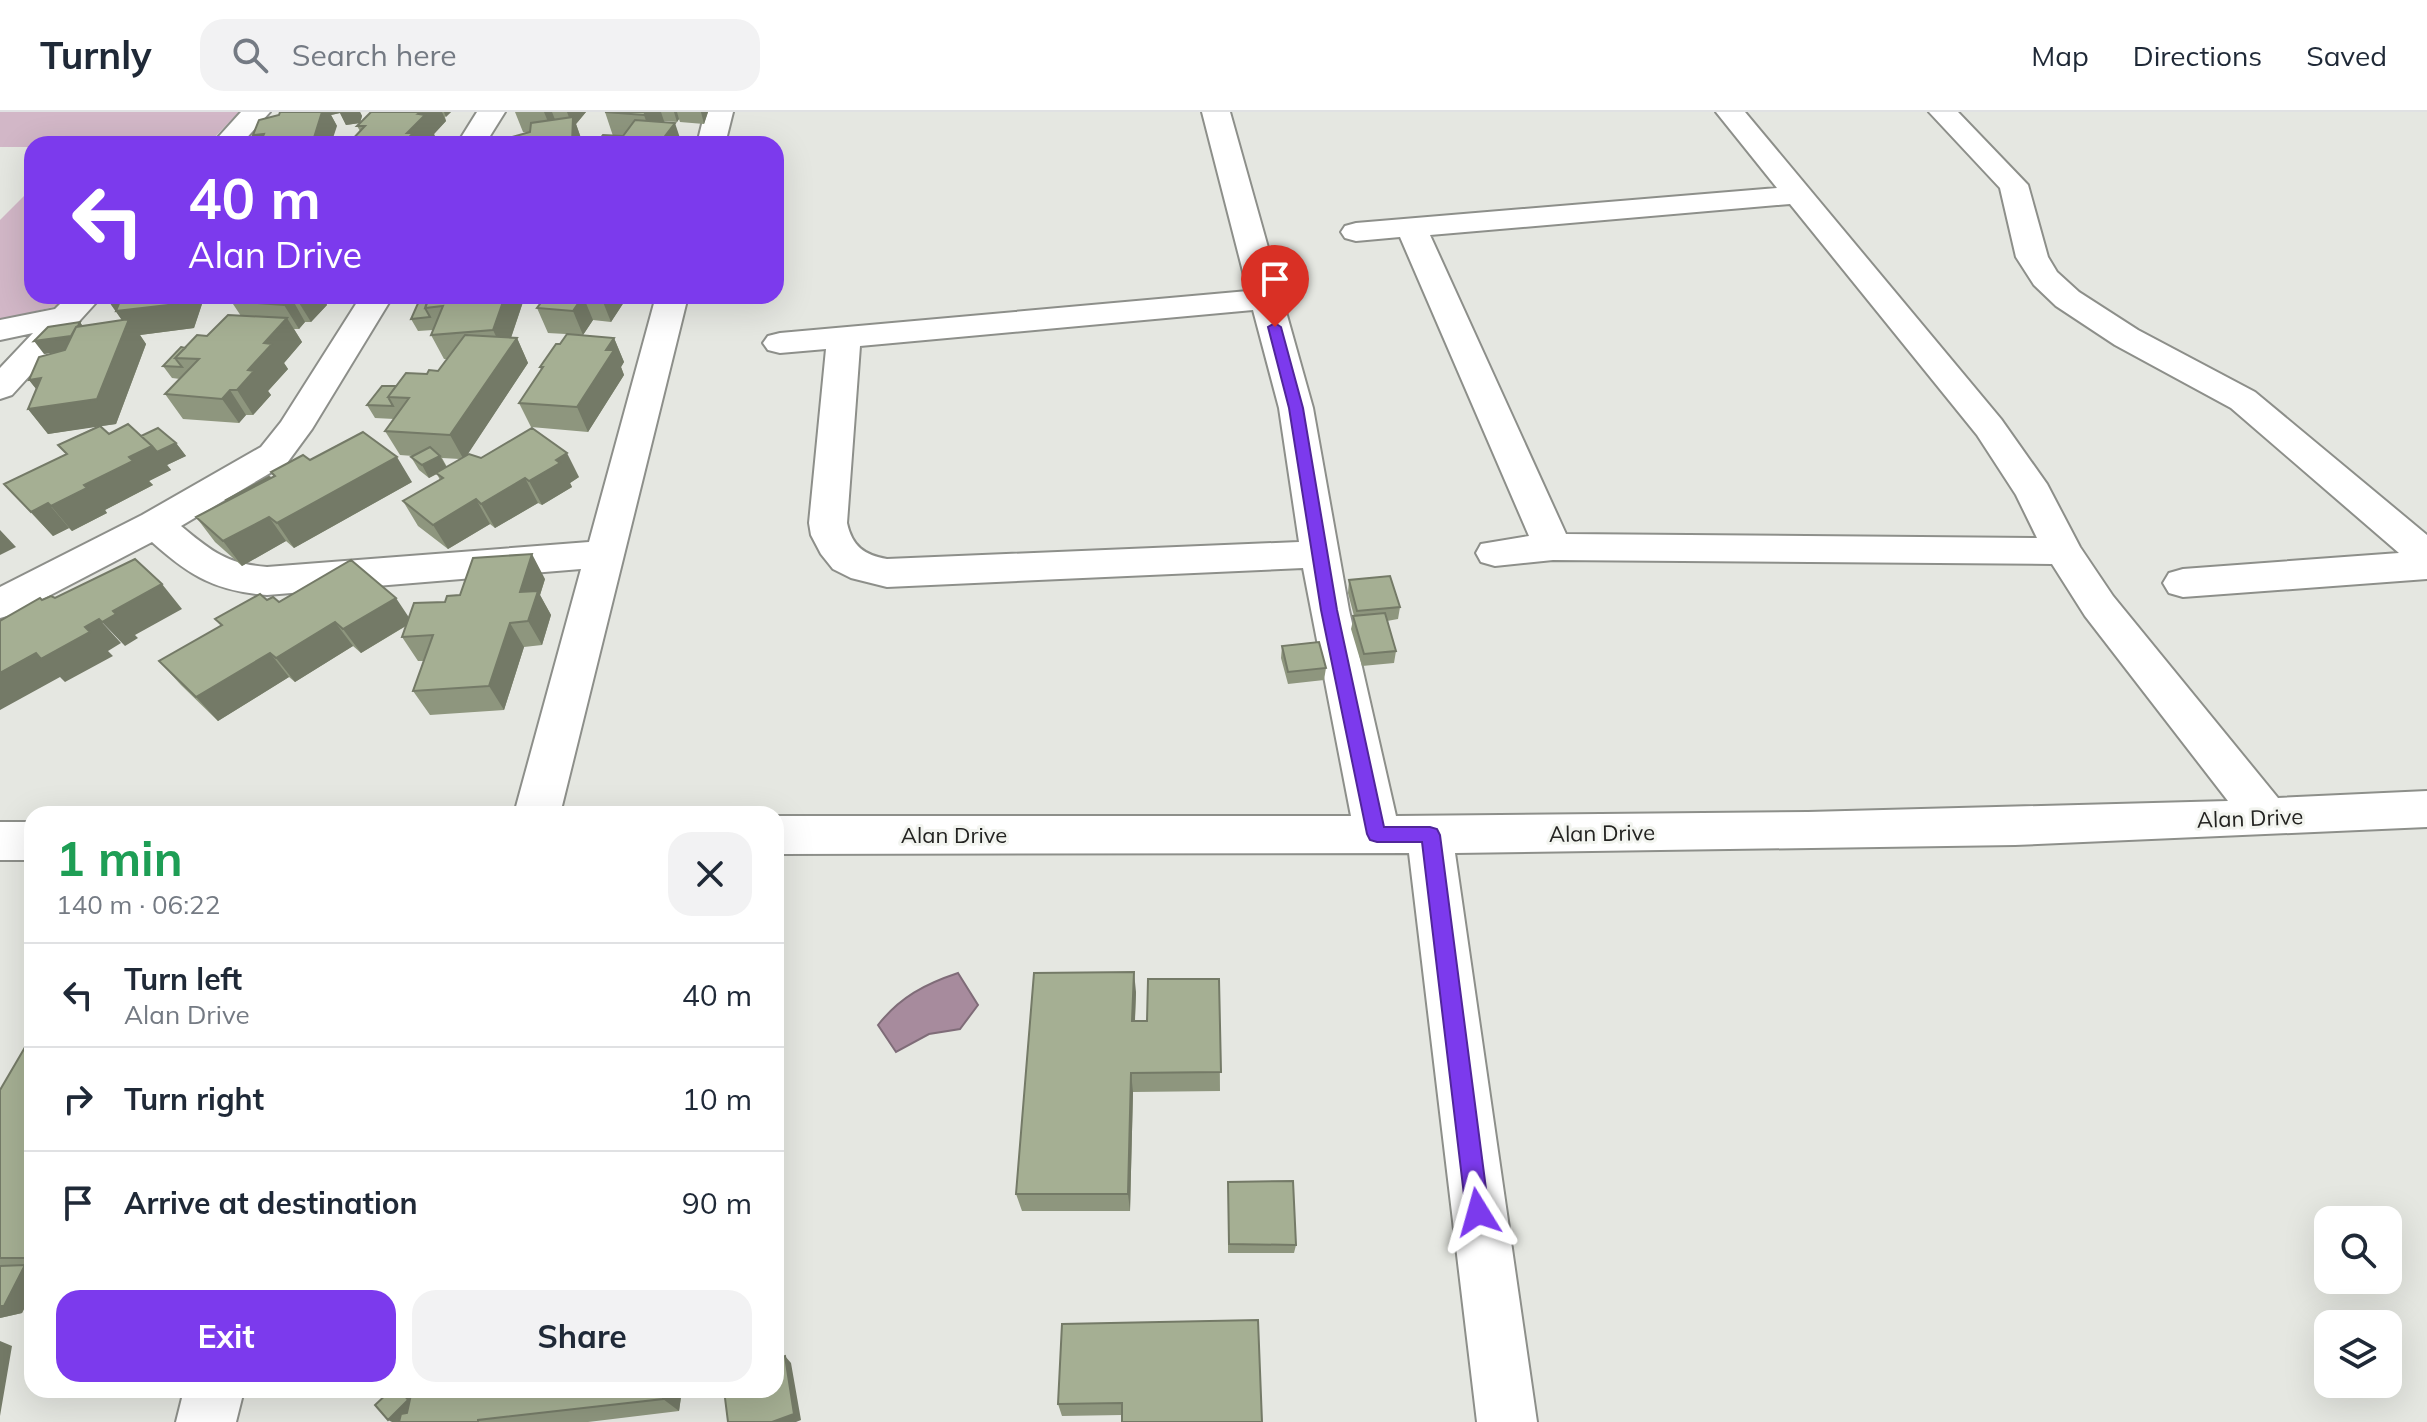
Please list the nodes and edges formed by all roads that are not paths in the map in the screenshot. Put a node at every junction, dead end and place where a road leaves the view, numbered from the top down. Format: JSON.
{"nodes":[{"id":1,"x":256,"y":112,"type":"edge"},
{"id":2,"x":491,"y":112,"type":"edge"},
{"id":3,"x":719,"y":112,"type":"edge"},
{"id":4,"x":1216,"y":112,"type":"edge"},
{"id":5,"x":1730,"y":112,"type":"edge"},
{"id":6,"x":1943,"y":112,"type":"edge"},
{"id":7,"x":234,"y":136,"type":"edge"},
{"id":8,"x":476,"y":136,"type":"edge"},
{"id":9,"x":713,"y":136,"type":"edge"},
{"id":10,"x":1798,"y":195,"type":"junction"},
{"id":11,"x":1411,"y":227,"type":"junction"},
{"id":12,"x":1356,"y":232,"type":"dead end"},
{"id":13,"x":1267,"y":299,"type":"junction"},
{"id":14,"x":372,"y":304,"type":"edge"},
{"id":15,"x":670,"y":304,"type":"edge"},
{"id":16,"x":76,"y":306,"type":"edge"},
{"id":17,"x":0,"y":330,"type":"edge"},
{"id":18,"x":844,"y":338,"type":"junction"},
{"id":19,"x":780,"y":343,"type":"dead end"},
{"id":20,"x":0,"y":388,"type":"edge"},
{"id":21,"x":155,"y":524,"type":"junction"},
{"id":22,"x":1553,"y":547,"type":"junction"},
{"id":23,"x":2063,"y":551,"type":"junction"},
{"id":24,"x":1495,"y":553,"type":"dead end"},
{"id":25,"x":606,"y":554,"type":"junction"},
{"id":26,"x":1319,"y":554,"type":"junction"},
{"id":27,"x":2427,"y":556,"type":"edge"},
{"id":28,"x":2427,"y":565,"type":"edge"},
{"id":29,"x":2183,"y":583,"type":"dead end"},
{"id":30,"x":0,"y":604,"type":"edge"},
{"id":31,"x":539,"y":806,"type":"edge"},
{"id":32,"x":2427,"y":809,"type":"edge"},
{"id":33,"x":2268,"y":818,"type":"junction"},
{"id":34,"x":1377,"y":834,"type":"junction"},
{"id":35,"x":784,"y":835,"type":"edge"},
{"id":36,"x":1430,"y":835,"type":"junction"},
{"id":37,"x":0,"y":841,"type":"edge"},
{"id":38,"x":24,"y":841,"type":"edge"},
{"id":39,"x":212,"y":1398,"type":"edge"},
{"id":40,"x":206,"y":1422,"type":"edge"},
{"id":41,"x":1507,"y":1422,"type":"edge"}],
"edges":[{"from":1,"to":7,"type":"street"},
{"from":2,"to":8,"type":"street"},
{"from":3,"to":9,"type":"street"},
{"from":4,"to":13,"type":"street"},
{"from":5,"to":10,"type":"street"},
{"from":6,"to":27,"type":"street"},
{"from":10,"to":11,"type":"street"},
{"from":10,"to":23,"type":"street"},
{"from":11,"to":12,"type":"street"},
{"from":11,"to":22,"type":"street"},
{"from":13,"to":18,"type":"street"},
{"from":13,"to":26,"type":"street"},
{"from":14,"to":21,"type":"street"},
{"from":15,"to":25,"type":"street"},
{"from":16,"to":17,"type":"street"},
{"from":16,"to":20,"type":"street"},
{"from":18,"to":19,"type":"street"},
{"from":18,"to":26,"type":"street"},
{"from":21,"to":25,"type":"street"},
{"from":21,"to":30,"type":"street"},
{"from":22,"to":23,"type":"street"},
{"from":22,"to":24,"type":"street"},
{"from":23,"to":33,"type":"street"},
{"from":25,"to":31,"type":"street"},
{"from":26,"to":34,"type":"street"},
{"from":28,"to":29,"type":"street"},
{"from":32,"to":33,"type":"street","name":"Alan Drive"},
{"from":33,"to":36,"type":"street","name":"Alan Drive"},
{"from":34,"to":35,"type":"street","name":"Alan Drive"},
{"from":34,"to":36,"type":"street","name":"Alan Drive"},
{"from":36,"to":41,"type":"street"},
{"from":37,"to":38,"type":"street"},
{"from":39,"to":40,"type":"street"}]}
